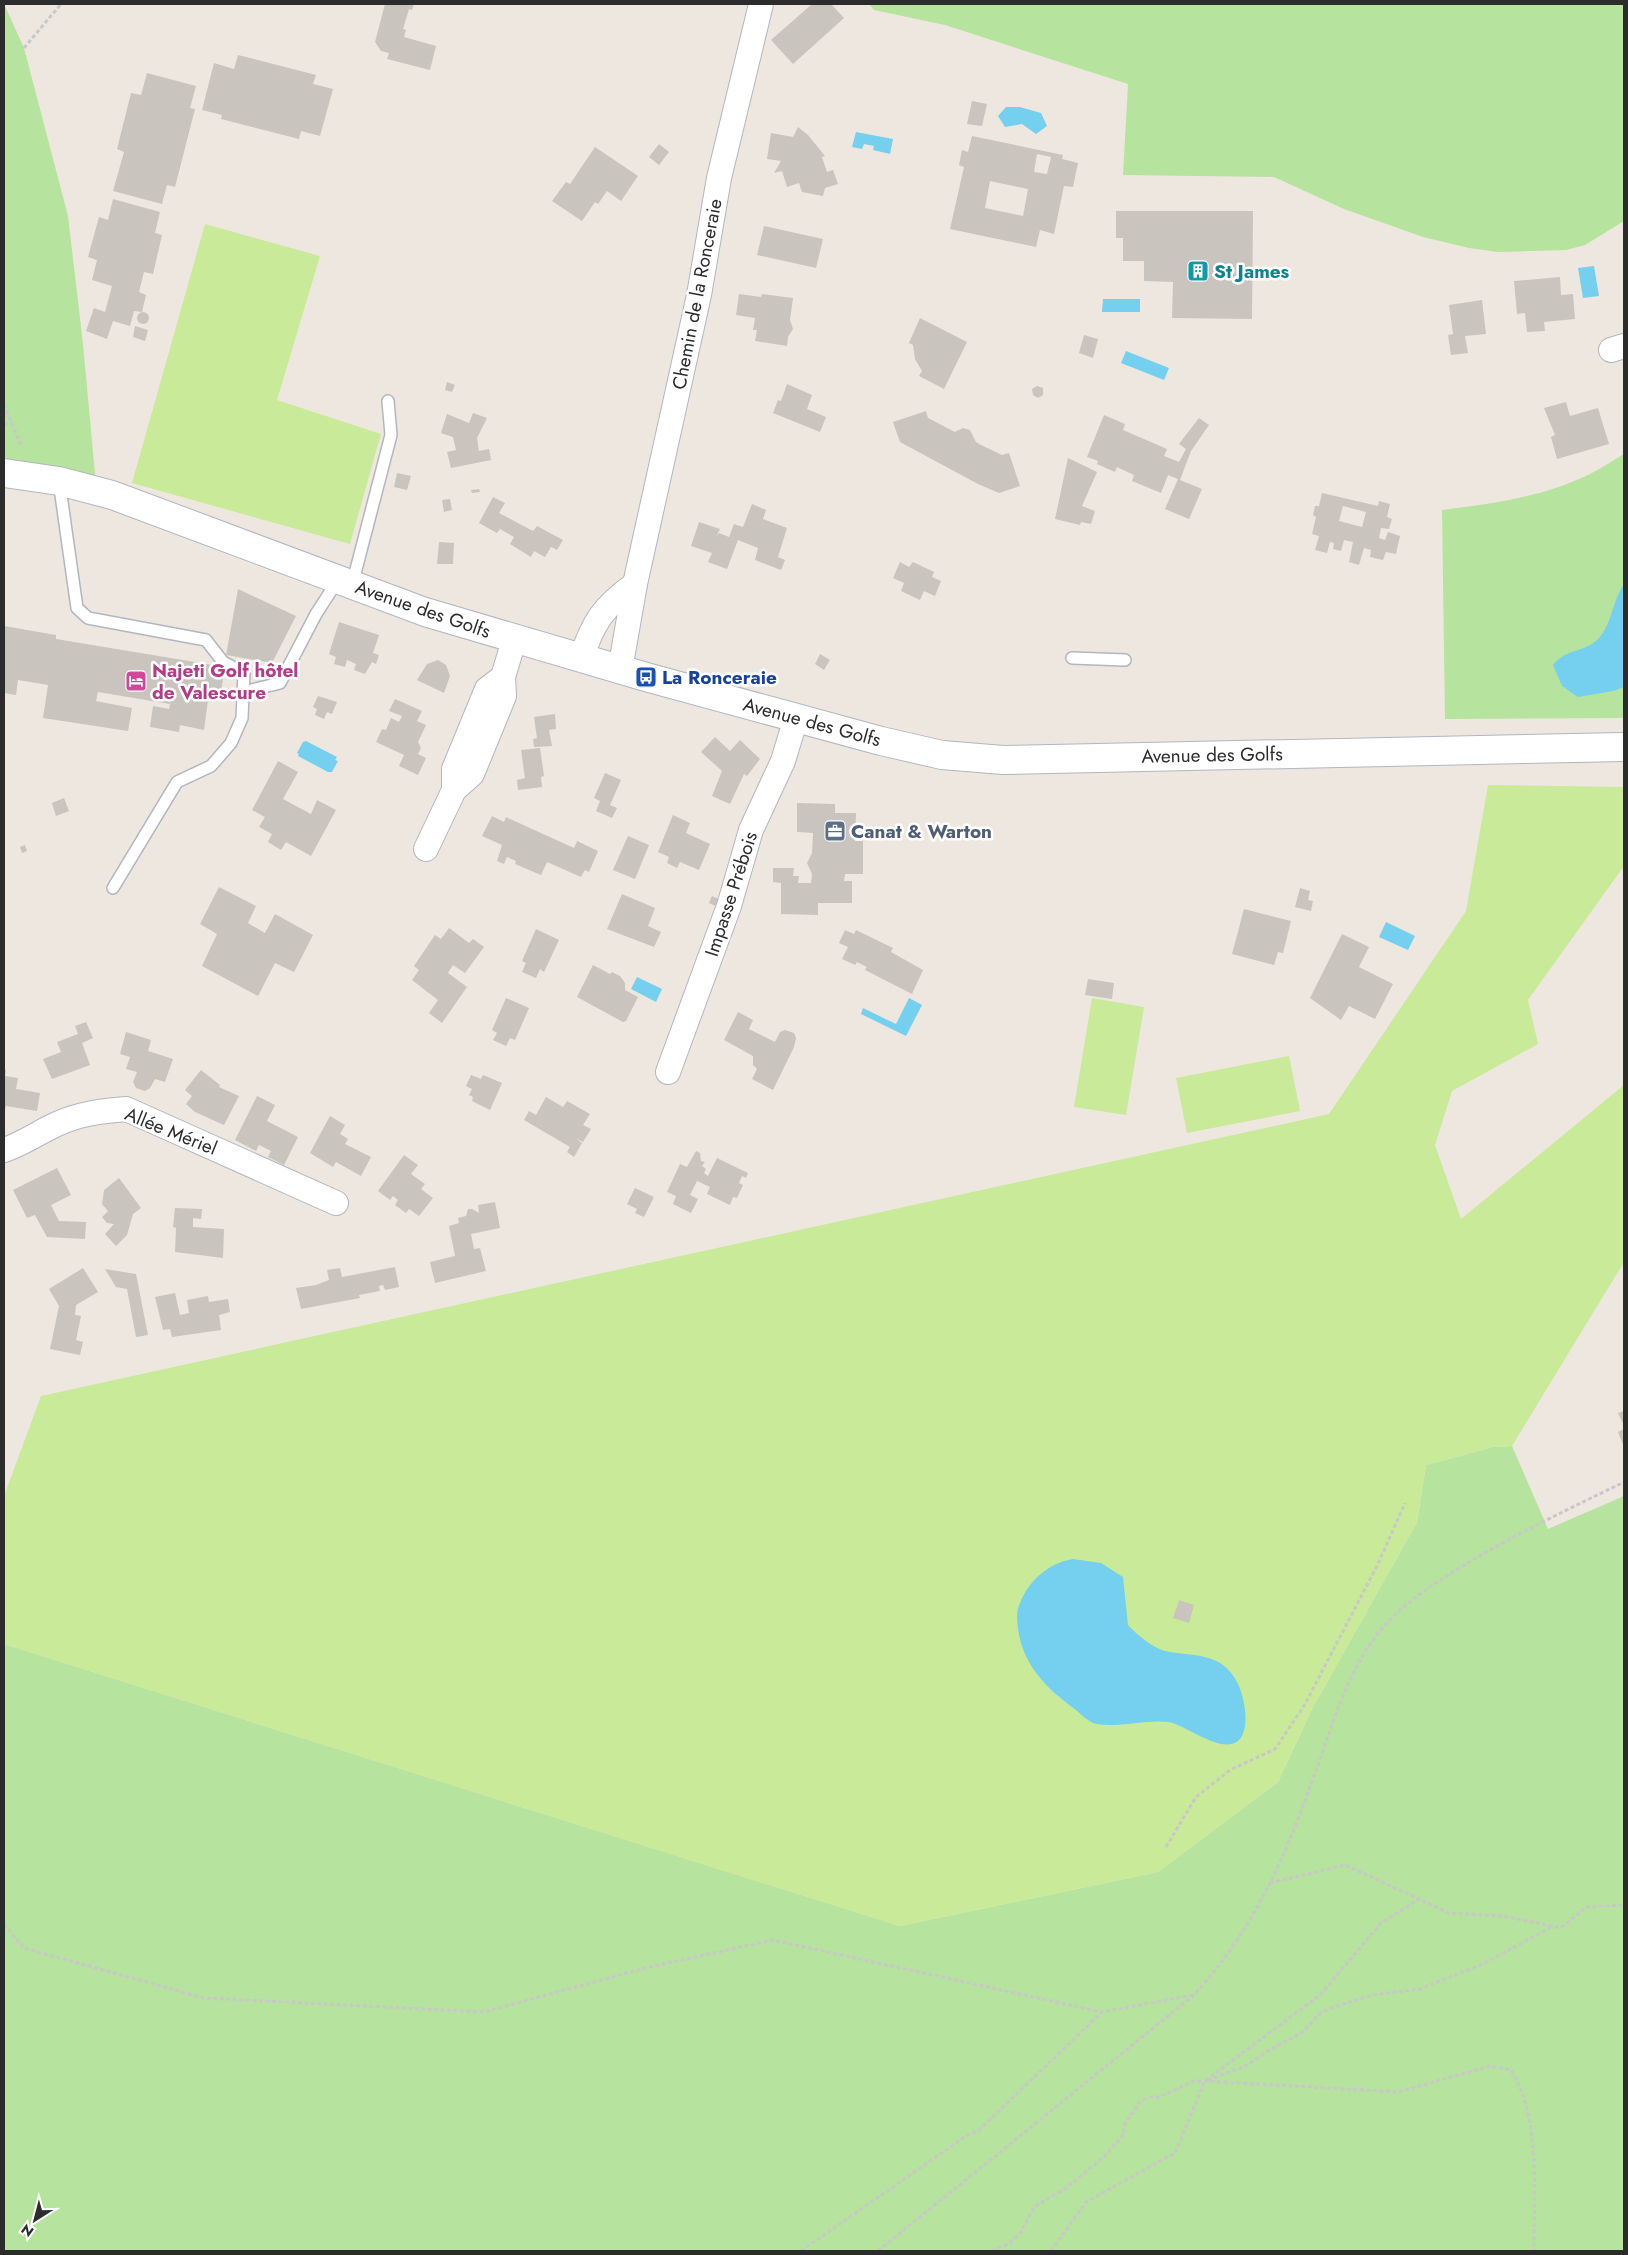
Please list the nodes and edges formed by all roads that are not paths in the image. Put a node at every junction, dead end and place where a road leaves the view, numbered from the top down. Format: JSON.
{"nodes":[{"id":1,"x":761,"y":4,"type":"edge"},
{"id":2,"x":388,"y":401,"type":"dead end"},
{"id":3,"x":4,"y":473,"type":"edge"},
{"id":4,"x":59,"y":481,"type":"junction"},
{"id":5,"x":345,"y":583,"type":"junction"},
{"id":6,"x":635,"y":584,"type":"junction"},
{"id":7,"x":514,"y":640,"type":"junction"},
{"id":8,"x":1072,"y":658,"type":"dead end"},
{"id":9,"x":581,"y":659,"type":"junction"},
{"id":10,"x":1125,"y":660,"type":"dead end"},
{"id":11,"x":620,"y":670,"type":"junction"},
{"id":12,"x":243,"y":692,"type":"junction"},
{"id":13,"x":796,"y":718,"type":"junction"},
{"id":14,"x":1624,"y":747,"type":"edge"},
{"id":15,"x":426,"y":849,"type":"dead end"},
{"id":16,"x":113,"y":888,"type":"dead end"},
{"id":17,"x":668,"y":1072,"type":"dead end"},
{"id":18,"x":4,"y":1150,"type":"edge"},
{"id":19,"x":336,"y":1202,"type":"dead end"}],
"edges":[{"from":1,"to":6,"type":"street","name":"Chemin de la Ronceraie"},
{"from":2,"to":5,"type":"lane"},
{"from":3,"to":4,"type":"main road","name":"Avenue des Golfs"},
{"from":4,"to":5,"type":"main road","name":"Avenue des Golfs"},
{"from":4,"to":12,"type":"lane"},
{"from":5,"to":7,"type":"main road","name":"Avenue des Golfs"},
{"from":5,"to":12,"type":"lane"},
{"from":6,"to":9,"type":"street"},
{"from":6,"to":11,"type":"street","name":"Chemin de la Ronceraie"},
{"from":7,"to":9,"type":"main road","name":"Avenue des Golfs"},
{"from":7,"to":15,"type":"street"},
{"from":8,"to":10,"type":"lane"},
{"from":9,"to":11,"type":"main road","name":"Avenue des Golfs"},
{"from":11,"to":13,"type":"main road","name":"Avenue des Golfs"},
{"from":12,"to":16,"type":"lane"},
{"from":13,"to":14,"type":"main road","name":"Avenue des Golfs"},
{"from":13,"to":17,"type":"street","name":"Impasse Prébois"},
{"from":18,"to":19,"type":"street","name":"Allée Mériel"}]}
